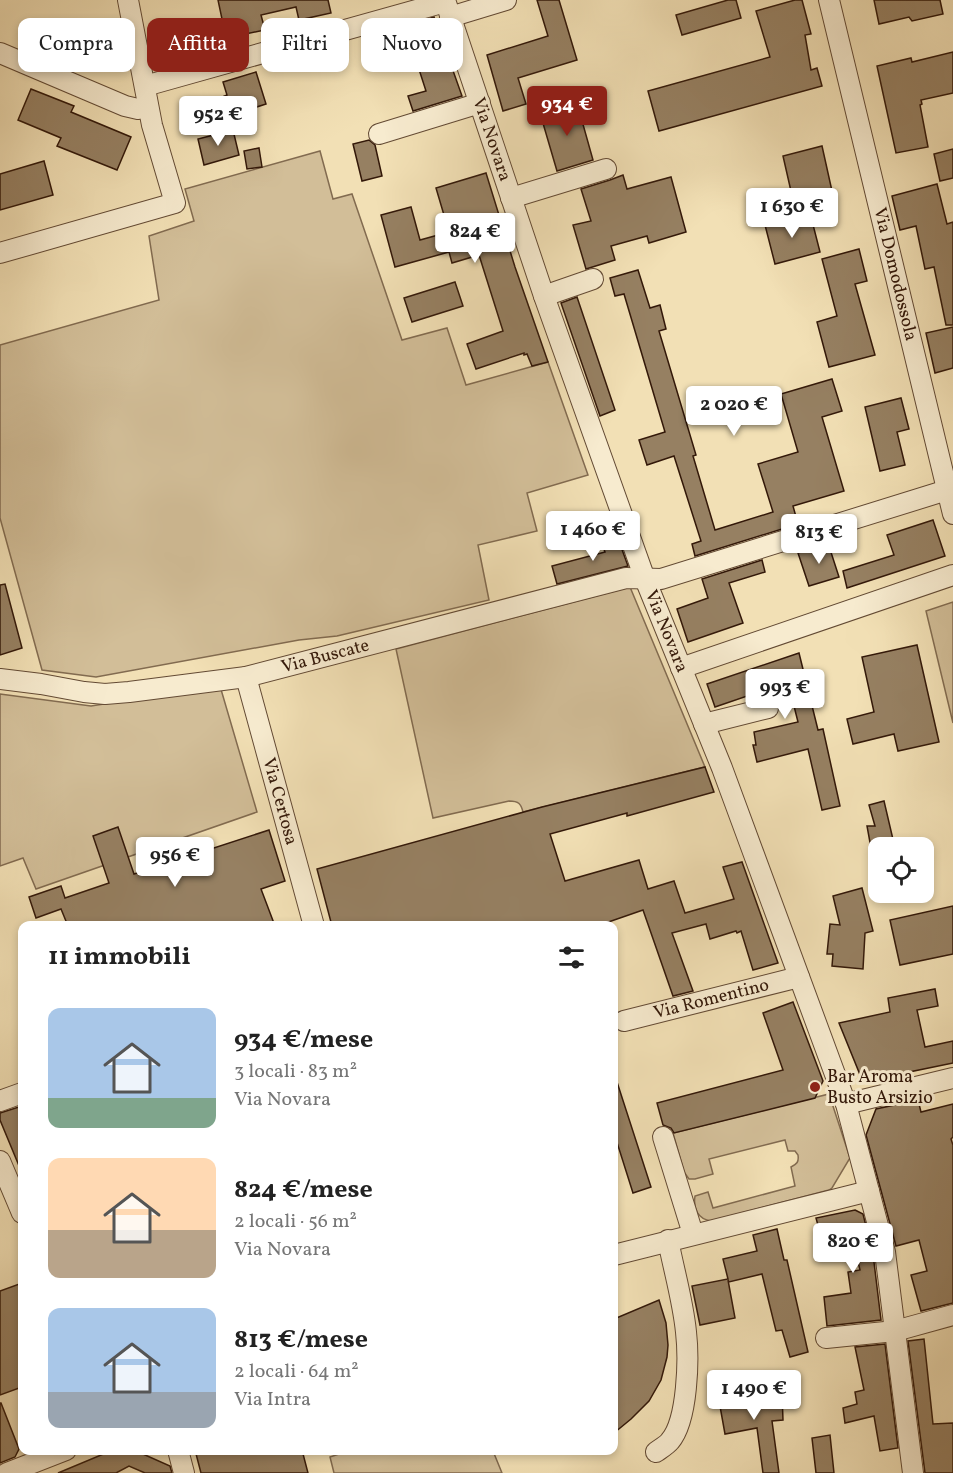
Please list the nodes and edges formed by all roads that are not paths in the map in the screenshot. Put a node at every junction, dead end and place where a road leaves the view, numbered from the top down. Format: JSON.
{"nodes":[{"id":1,"x":128,"y":0,"type":"edge"},
{"id":2,"x":506,"y":0,"type":"edge"},
{"id":3,"x":829,"y":0,"type":"edge"},
{"id":4,"x":447,"y":6,"type":"edge"},
{"id":5,"x":0,"y":53,"type":"edge"},
{"id":6,"x":145,"y":86,"type":"junction"},
{"id":7,"x":480,"y":103,"type":"junction"},
{"id":8,"x":148,"y":107,"type":"junction"},
{"id":9,"x":379,"y":134,"type":"dead end"},
{"id":10,"x":606,"y":170,"type":"dead end"},
{"id":11,"x":511,"y":198,"type":"junction"},
{"id":12,"x":0,"y":253,"type":"edge"},
{"id":13,"x":593,"y":279,"type":"dead end"},
{"id":14,"x":544,"y":296,"type":"junction"},
{"id":15,"x":947,"y":490,"type":"junction"},
{"id":16,"x":953,"y":514,"type":"edge"},
{"id":17,"x":953,"y":576,"type":"edge"},
{"id":18,"x":645,"y":579,"type":"junction"},
{"id":19,"x":681,"y":668,"type":"junction"},
{"id":20,"x":246,"y":677,"type":"junction"},
{"id":21,"x":0,"y":679,"type":"edge"},
{"id":22,"x":768,"y":708,"type":"dead end"},
{"id":23,"x":704,"y":724,"type":"junction"},
{"id":24,"x":313,"y":921,"type":"edge"},
{"id":25,"x":799,"y":977,"type":"junction"},
{"id":26,"x":624,"y":1021,"type":"dead end"},
{"id":27,"x":953,"y":1078,"type":"edge"},
{"id":28,"x":18,"y":1094,"type":"edge"},
{"id":29,"x":0,"y":1101,"type":"edge"},
{"id":30,"x":846,"y":1104,"type":"junction"},
{"id":31,"x":663,"y":1137,"type":"dead end"},
{"id":32,"x":0,"y":1161,"type":"edge"},
{"id":33,"x":870,"y":1191,"type":"junction"},
{"id":34,"x":18,"y":1204,"type":"edge"},
{"id":35,"x":693,"y":1234,"type":"junction"},
{"id":36,"x":668,"y":1240,"type":"junction"},
{"id":37,"x":618,"y":1254,"type":"edge"},
{"id":38,"x":953,"y":1314,"type":"edge"},
{"id":39,"x":895,"y":1331,"type":"junction"},
{"id":40,"x":826,"y":1338,"type":"dead end"},
{"id":41,"x":656,"y":1452,"type":"dead end"},
{"id":42,"x":53,"y":1455,"type":"edge"},
{"id":43,"x":179,"y":1455,"type":"edge"},
{"id":44,"x":7,"y":1473,"type":"edge"},
{"id":45,"x":184,"y":1473,"type":"edge"},
{"id":46,"x":913,"y":1473,"type":"edge"}],
"edges":[{"from":1,"to":6,"type":"street"},
{"from":2,"to":4,"type":"street"},
{"from":3,"to":15,"type":"street","name":"Via Domodossola"},
{"from":4,"to":6,"type":"street"},
{"from":4,"to":7,"type":"street","name":"Via Novara"},
{"from":5,"to":8,"type":"street"},
{"from":6,"to":8,"type":"street"},
{"from":7,"to":9,"type":"street"},
{"from":7,"to":11,"type":"street","name":"Via Novara"},
{"from":8,"to":12,"type":"street"},
{"from":10,"to":11,"type":"street"},
{"from":11,"to":14,"type":"street","name":"Via Novara"},
{"from":13,"to":14,"type":"street"},
{"from":14,"to":18,"type":"street","name":"Via Novara"},
{"from":15,"to":16,"type":"street","name":"Via Domodossola"},
{"from":15,"to":18,"type":"street","name":"Via Buscate"},
{"from":17,"to":19,"type":"street"},
{"from":18,"to":19,"type":"street","name":"Via Novara"},
{"from":18,"to":20,"type":"street","name":"Via Buscate"},
{"from":19,"to":23,"type":"street","name":"Via Novara"},
{"from":20,"to":21,"type":"street","name":"Via Buscate"},
{"from":20,"to":24,"type":"street","name":"Via Certosa"},
{"from":22,"to":23,"type":"street"},
{"from":23,"to":25,"type":"street","name":"Via Novara"},
{"from":25,"to":26,"type":"street","name":"Via Romentino"},
{"from":25,"to":30,"type":"street","name":"Via Novara"},
{"from":27,"to":30,"type":"street"},
{"from":28,"to":29,"type":"street"},
{"from":30,"to":33,"type":"street","name":"Via Novara"},
{"from":31,"to":35,"type":"street"},
{"from":32,"to":34,"type":"street"},
{"from":33,"to":35,"type":"street"},
{"from":33,"to":39,"type":"street","name":"Via Novara"},
{"from":35,"to":36,"type":"street"},
{"from":36,"to":37,"type":"street"},
{"from":36,"to":41,"type":"street"},
{"from":38,"to":39,"type":"street"},
{"from":39,"to":40,"type":"street"},
{"from":39,"to":46,"type":"street","name":"Via Novara"},
{"from":42,"to":44,"type":"street"},
{"from":43,"to":45,"type":"street"}]}
